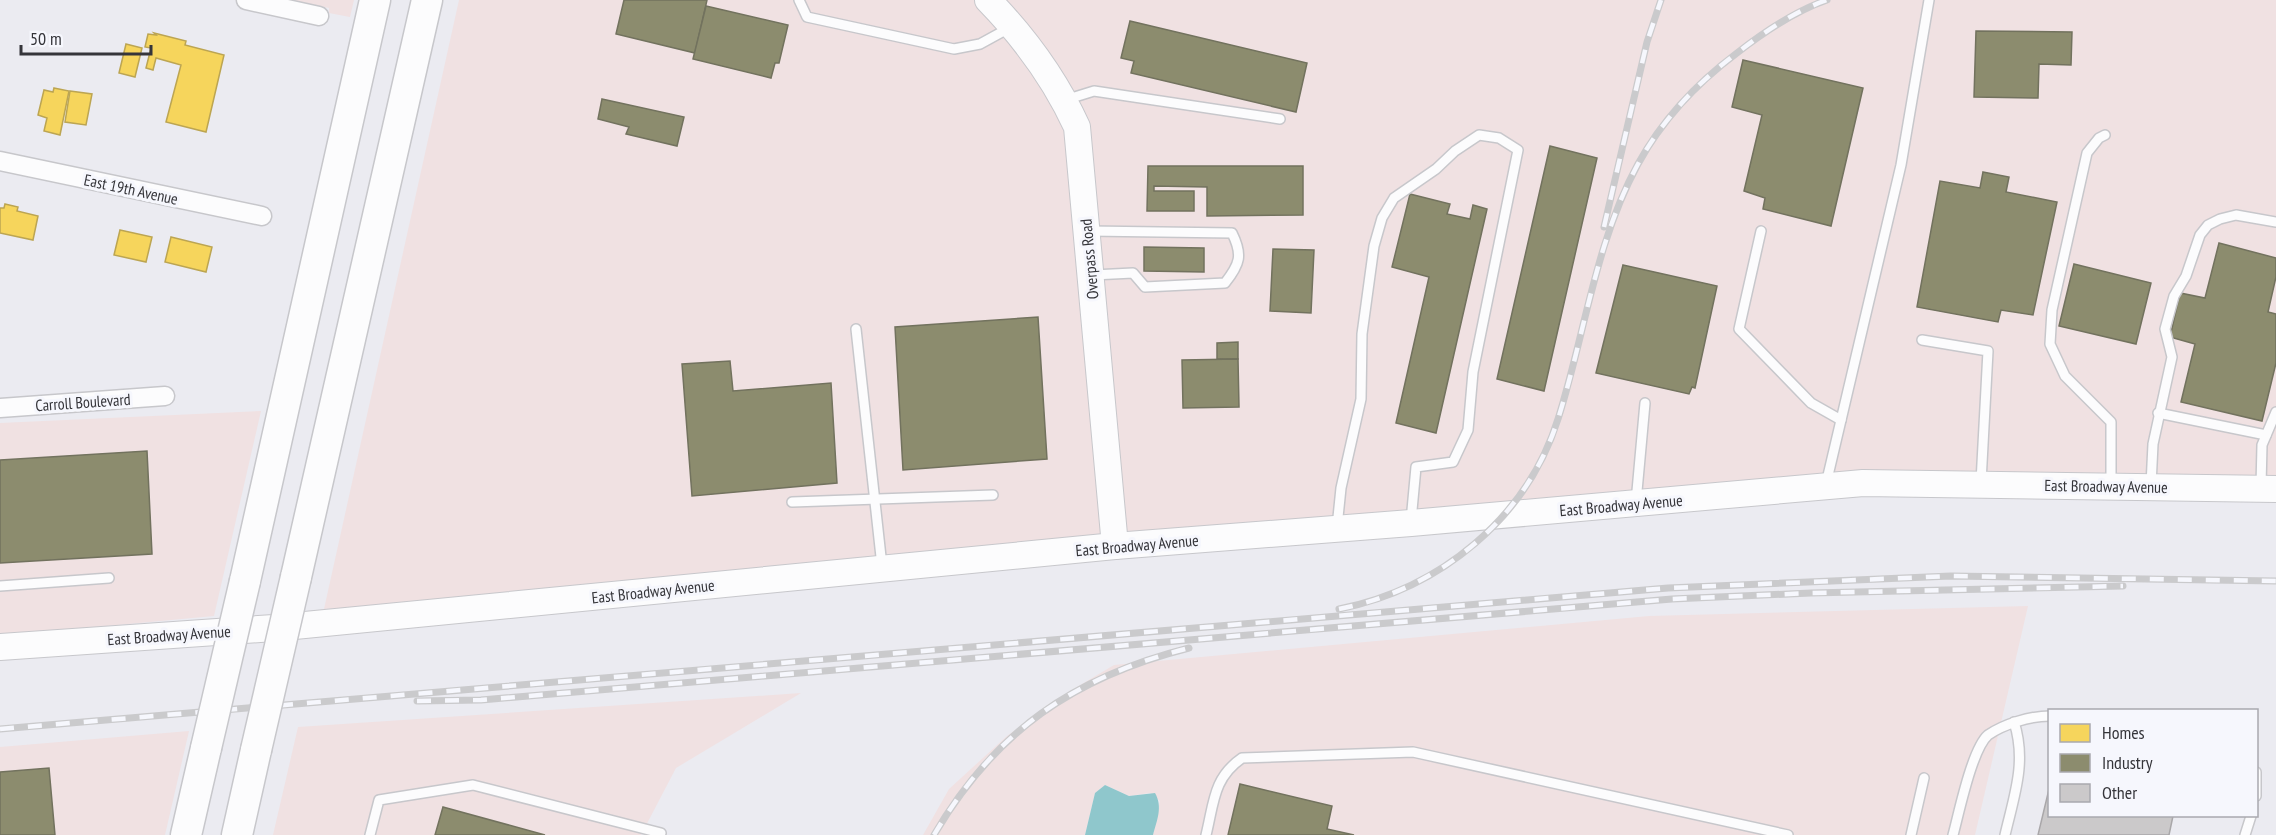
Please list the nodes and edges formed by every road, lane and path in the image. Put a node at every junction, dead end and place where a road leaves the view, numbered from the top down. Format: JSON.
{"nodes":[{"id":1,"x":246,"y":0,"type":"edge"},
{"id":2,"x":375,"y":0,"type":"edge"},
{"id":3,"x":427,"y":0,"type":"edge"},
{"id":4,"x":799,"y":0,"type":"edge"},
{"id":5,"x":988,"y":0,"type":"edge"},
{"id":6,"x":1929,"y":0,"type":"edge"},
{"id":7,"x":319,"y":16,"type":"dead end"},
{"id":8,"x":1013,"y":26,"type":"junction"},
{"id":9,"x":1065,"y":100,"type":"junction"},
{"id":10,"x":1280,"y":119,"type":"dead end"},
{"id":11,"x":2105,"y":135,"type":"dead end"},
{"id":12,"x":0,"y":161,"type":"edge"},
{"id":13,"x":262,"y":216,"type":"dead end"},
{"id":14,"x":2276,"y":222,"type":"edge"},
{"id":15,"x":1086,"y":231,"type":"junction"},
{"id":16,"x":1761,"y":231,"type":"dead end"},
{"id":17,"x":1090,"y":276,"type":"junction"},
{"id":18,"x":856,"y":329,"type":"dead end"},
{"id":19,"x":1922,"y":340,"type":"dead end"},
{"id":20,"x":165,"y":396,"type":"dead end"},
{"id":21,"x":1645,"y":403,"type":"dead end"},
{"id":22,"x":0,"y":408,"type":"edge"},
{"id":23,"x":2276,"y":412,"type":"edge"},
{"id":24,"x":2158,"y":413,"type":"junction"},
{"id":25,"x":1841,"y":420,"type":"junction"},
{"id":26,"x":2266,"y":435,"type":"junction"},
{"id":27,"x":1981,"y":484,"type":"junction"},
{"id":28,"x":1826,"y":486,"type":"junction"},
{"id":29,"x":2111,"y":486,"type":"junction"},
{"id":30,"x":2151,"y":487,"type":"junction"},
{"id":31,"x":2268,"y":489,"type":"edge"},
{"id":32,"x":993,"y":495,"type":"dead end"},
{"id":33,"x":875,"y":500,"type":"junction"},
{"id":34,"x":792,"y":502,"type":"dead end"},
{"id":35,"x":1636,"y":504,"type":"junction"},
{"id":36,"x":1411,"y":524,"type":"junction"},
{"id":37,"x":1336,"y":529,"type":"junction"},
{"id":38,"x":1115,"y":546,"type":"junction"},
{"id":39,"x":882,"y":569,"type":"junction"},
{"id":40,"x":109,"y":578,"type":"dead end"},
{"id":41,"x":0,"y":586,"type":"edge"},
{"id":42,"x":0,"y":647,"type":"edge"},
{"id":43,"x":2048,"y":716,"type":"edge"},
{"id":44,"x":2014,"y":722,"type":"junction"},
{"id":45,"x":1924,"y":778,"type":"dead end"},
{"id":46,"x":2251,"y":817,"type":"edge"},
{"id":47,"x":661,"y":833,"type":"dead end"},
{"id":48,"x":186,"y":835,"type":"edge"},
{"id":49,"x":237,"y":835,"type":"edge"},
{"id":50,"x":370,"y":835,"type":"edge"},
{"id":51,"x":1206,"y":835,"type":"edge"},
{"id":52,"x":1788,"y":835,"type":"edge"},
{"id":53,"x":1911,"y":835,"type":"edge"},
{"id":54,"x":1953,"y":835,"type":"edge"},
{"id":55,"x":2005,"y":835,"type":"edge"},
{"id":56,"x":2245,"y":835,"type":"edge"}],
"edges":[{"from":1,"to":7,"type":"street"},
{"from":2,"to":48,"type":"main road","bridge":true},
{"from":3,"to":49,"type":"main road","bridge":true},
{"from":4,"to":8,"type":"lane"},
{"from":5,"to":8,"type":"main road","name":"Overpass Road"},
{"from":6,"to":25,"type":"lane"},
{"from":8,"to":9,"type":"main road","name":"Overpass Road"},
{"from":9,"to":10,"type":"lane"},
{"from":9,"to":15,"type":"main road","name":"Overpass Road"},
{"from":11,"to":29,"type":"lane"},
{"from":12,"to":13,"type":"street","name":"East 19th Avenue"},
{"from":14,"to":24,"type":"lane"},
{"from":15,"to":17,"type":"main road","name":"Overpass Road"},
{"from":15,"to":17,"type":"lane"},
{"from":16,"to":25,"type":"lane"},
{"from":17,"to":38,"type":"main road","name":"Overpass Road"},
{"from":18,"to":33,"type":"lane"},
{"from":19,"to":27,"type":"lane"},
{"from":20,"to":22,"type":"street","name":"Carroll Boulevard"},
{"from":21,"to":35,"type":"lane"},
{"from":23,"to":26,"type":"lane"},
{"from":24,"to":26,"type":"lane"},
{"from":24,"to":30,"type":"lane"},
{"from":25,"to":28,"type":"lane"},
{"from":26,"to":31,"type":"lane"},
{"from":27,"to":28,"type":"main road","name":"East Broadway Avenue"},
{"from":27,"to":29,"type":"main road","name":"East Broadway Avenue"},
{"from":28,"to":35,"type":"main road","name":"East Broadway Avenue"},
{"from":29,"to":30,"type":"main road","name":"East Broadway Avenue"},
{"from":30,"to":31,"type":"main road","name":"East Broadway Avenue"},
{"from":32,"to":33,"type":"lane"},
{"from":33,"to":34,"type":"lane"},
{"from":33,"to":39,"type":"lane"},
{"from":35,"to":36,"type":"main road","name":"East Broadway Avenue"},
{"from":36,"to":37,"type":"main road","name":"East Broadway Avenue"},
{"from":36,"to":37,"type":"lane"},
{"from":37,"to":38,"type":"main road","name":"East Broadway Avenue"},
{"from":38,"to":39,"type":"main road","name":"East Broadway Avenue"},
{"from":39,"to":42,"type":"main road","name":"East Broadway Avenue"},
{"from":40,"to":41,"type":"lane"},
{"from":43,"to":44,"type":"lane"},
{"from":44,"to":54,"type":"lane"},
{"from":44,"to":55,"type":"lane"},
{"from":45,"to":53,"type":"lane"},
{"from":46,"to":56,"type":"lane"},
{"from":47,"to":50,"type":"lane"},
{"from":51,"to":52,"type":"lane"}]}
